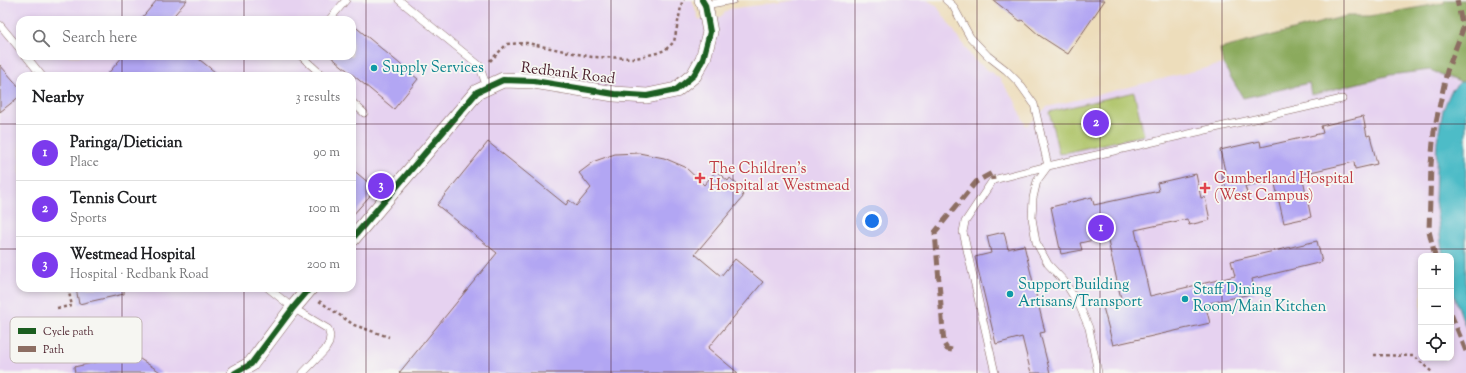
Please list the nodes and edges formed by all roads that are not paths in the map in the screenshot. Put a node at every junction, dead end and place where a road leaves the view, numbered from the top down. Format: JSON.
{"nodes":[{"id":1,"x":346,"y":0,"type":"edge"},
{"id":2,"x":400,"y":0,"type":"edge"},
{"id":3,"x":733,"y":0,"type":"edge"},
{"id":4,"x":946,"y":0,"type":"edge"},
{"id":5,"x":704,"y":3,"type":"edge"},
{"id":6,"x":332,"y":16,"type":"edge"},
{"id":7,"x":0,"y":25,"type":"edge"},
{"id":8,"x":16,"y":44,"type":"edge"},
{"id":9,"x":29,"y":60,"type":"edge"},
{"id":10,"x":305,"y":60,"type":"edge"},
{"id":11,"x":39,"y":72,"type":"edge"},
{"id":12,"x":319,"y":72,"type":"edge"},
{"id":13,"x":487,"y":87,"type":"junction"},
{"id":14,"x":1342,"y":99,"type":"dead end"},
{"id":15,"x":356,"y":106,"type":"edge"},
{"id":16,"x":364,"y":113,"type":"dead end"},
{"id":17,"x":1048,"y":166,"type":"junction"},
{"id":18,"x":356,"y":234,"type":"edge"},
{"id":19,"x":273,"y":292,"type":"edge"},
{"id":20,"x":314,"y":294,"type":"edge"},
{"id":21,"x":293,"y":308,"type":"junction"},
{"id":22,"x":235,"y":373,"type":"edge"},
{"id":23,"x":303,"y":373,"type":"edge"},
{"id":24,"x":995,"y":373,"type":"edge"},
{"id":25,"x":1098,"y":373,"type":"edge"}],
"edges":[{"from":1,"to":6,"type":"lane"},
{"from":2,"to":13,"type":"lane"},
{"from":3,"to":5,"type":"lane"},
{"from":4,"to":17,"type":"lane"},
{"from":5,"to":13,"type":"street","name":"Redbank Road"},
{"from":7,"to":8,"type":"lane"},
{"from":9,"to":11,"type":"lane"},
{"from":10,"to":12,"type":"lane"},
{"from":13,"to":18,"type":"street","name":"Redbank Road"},
{"from":14,"to":17,"type":"lane"},
{"from":15,"to":16,"type":"lane"},
{"from":17,"to":24,"type":"lane"},
{"from":17,"to":25,"type":"lane"},
{"from":19,"to":21,"type":"lane"},
{"from":20,"to":21,"type":"street"},
{"from":21,"to":22,"type":"street"},
{"from":21,"to":23,"type":"lane"}]}
